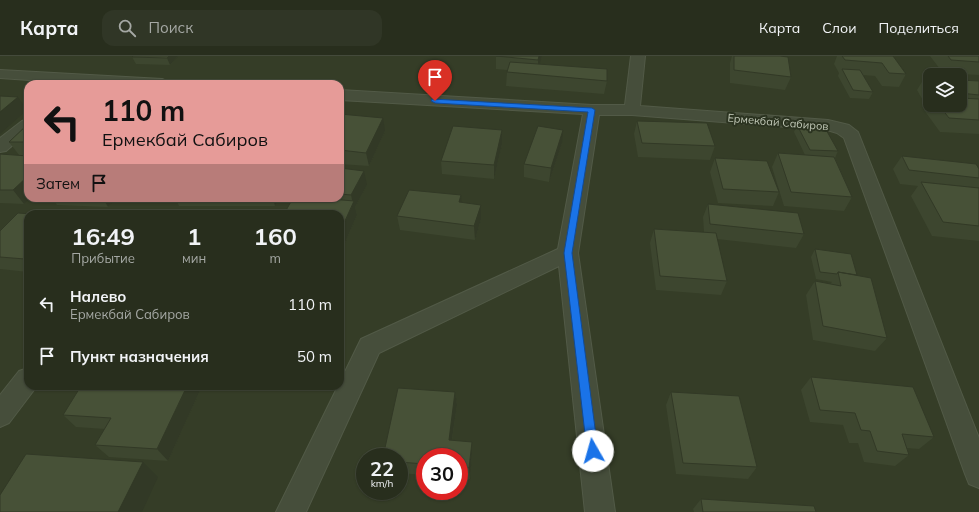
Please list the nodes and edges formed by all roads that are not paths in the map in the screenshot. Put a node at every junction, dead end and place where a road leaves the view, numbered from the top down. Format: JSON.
{"nodes":[{"id":1,"x":638,"y":56,"type":"edge"},
{"id":2,"x":0,"y":74,"type":"edge"},
{"id":3,"x":59,"y":80,"type":"edge"},
{"id":4,"x":344,"y":95,"type":"edge"},
{"id":5,"x":592,"y":110,"type":"junction"},
{"id":6,"x":632,"y":110,"type":"junction"},
{"id":7,"x":24,"y":127,"type":"edge"},
{"id":8,"x":0,"y":146,"type":"edge"},
{"id":9,"x":568,"y":253,"type":"junction"},
{"id":10,"x":24,"y":383,"type":"edge"},
{"id":11,"x":0,"y":416,"type":"edge"},
{"id":12,"x":979,"y":474,"type":"edge"},
{"id":13,"x":291,"y":512,"type":"edge"},
{"id":14,"x":600,"y":512,"type":"edge"}],
"edges":[{"from":1,"to":6,"type":"street"},
{"from":2,"to":3,"type":"street"},
{"from":4,"to":5,"type":"street","name":"Ермекбай Сабиров"},
{"from":5,"to":6,"type":"street","name":"Ермекбай Сабиров"},
{"from":5,"to":9,"type":"street"},
{"from":6,"to":12,"type":"street","name":"Ермекбай Сабиров"},
{"from":7,"to":8,"type":"street"},
{"from":9,"to":13,"type":"street"},
{"from":9,"to":14,"type":"street"},
{"from":10,"to":11,"type":"street"}]}
